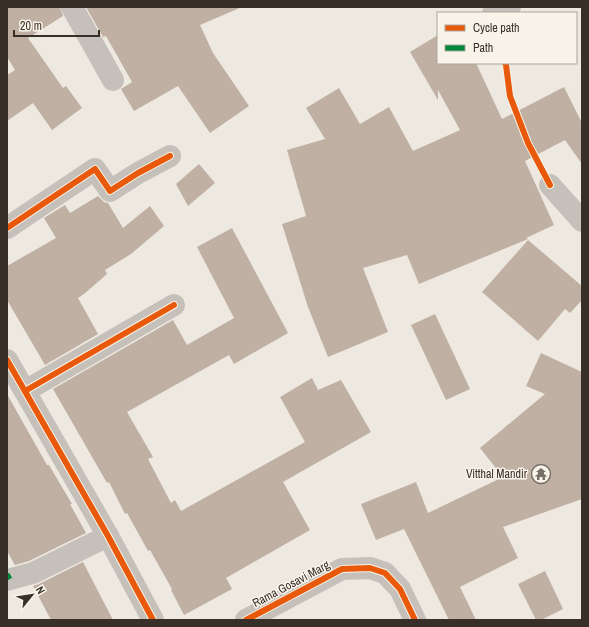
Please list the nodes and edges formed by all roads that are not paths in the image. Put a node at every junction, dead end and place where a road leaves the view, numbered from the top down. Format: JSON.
{"nodes":[{"id":1,"x":72,"y":7,"type":"edge"},
{"id":2,"x":510,"y":7,"type":"edge"},
{"id":3,"x":495,"y":12,"type":"edge"},
{"id":4,"x":113,"y":80,"type":"dead end"},
{"id":5,"x":170,"y":156,"type":"dead end"},
{"id":6,"x":550,"y":185,"type":"dead end"},
{"id":7,"x":582,"y":221,"type":"edge"},
{"id":8,"x":7,"y":228,"type":"edge"},
{"id":9,"x":174,"y":305,"type":"dead end"},
{"id":10,"x":7,"y":360,"type":"edge"},
{"id":11,"x":25,"y":392,"type":"junction"},
{"id":12,"x":108,"y":536,"type":"junction"},
{"id":13,"x":7,"y":580,"type":"edge"},
{"id":14,"x":153,"y":620,"type":"edge"},
{"id":15,"x":246,"y":620,"type":"edge"},
{"id":16,"x":415,"y":620,"type":"edge"}],
"edges":[{"from":1,"to":4,"type":"street"},
{"from":2,"to":3,"type":"street"},
{"from":5,"to":8,"type":"street"},
{"from":6,"to":7,"type":"street"},
{"from":9,"to":11,"type":"street"},
{"from":10,"to":11,"type":"street"},
{"from":11,"to":12,"type":"street"},
{"from":12,"to":13,"type":"street"},
{"from":12,"to":14,"type":"street"},
{"from":15,"to":16,"type":"street","name":"Rama Gosavi Marg"}]}
